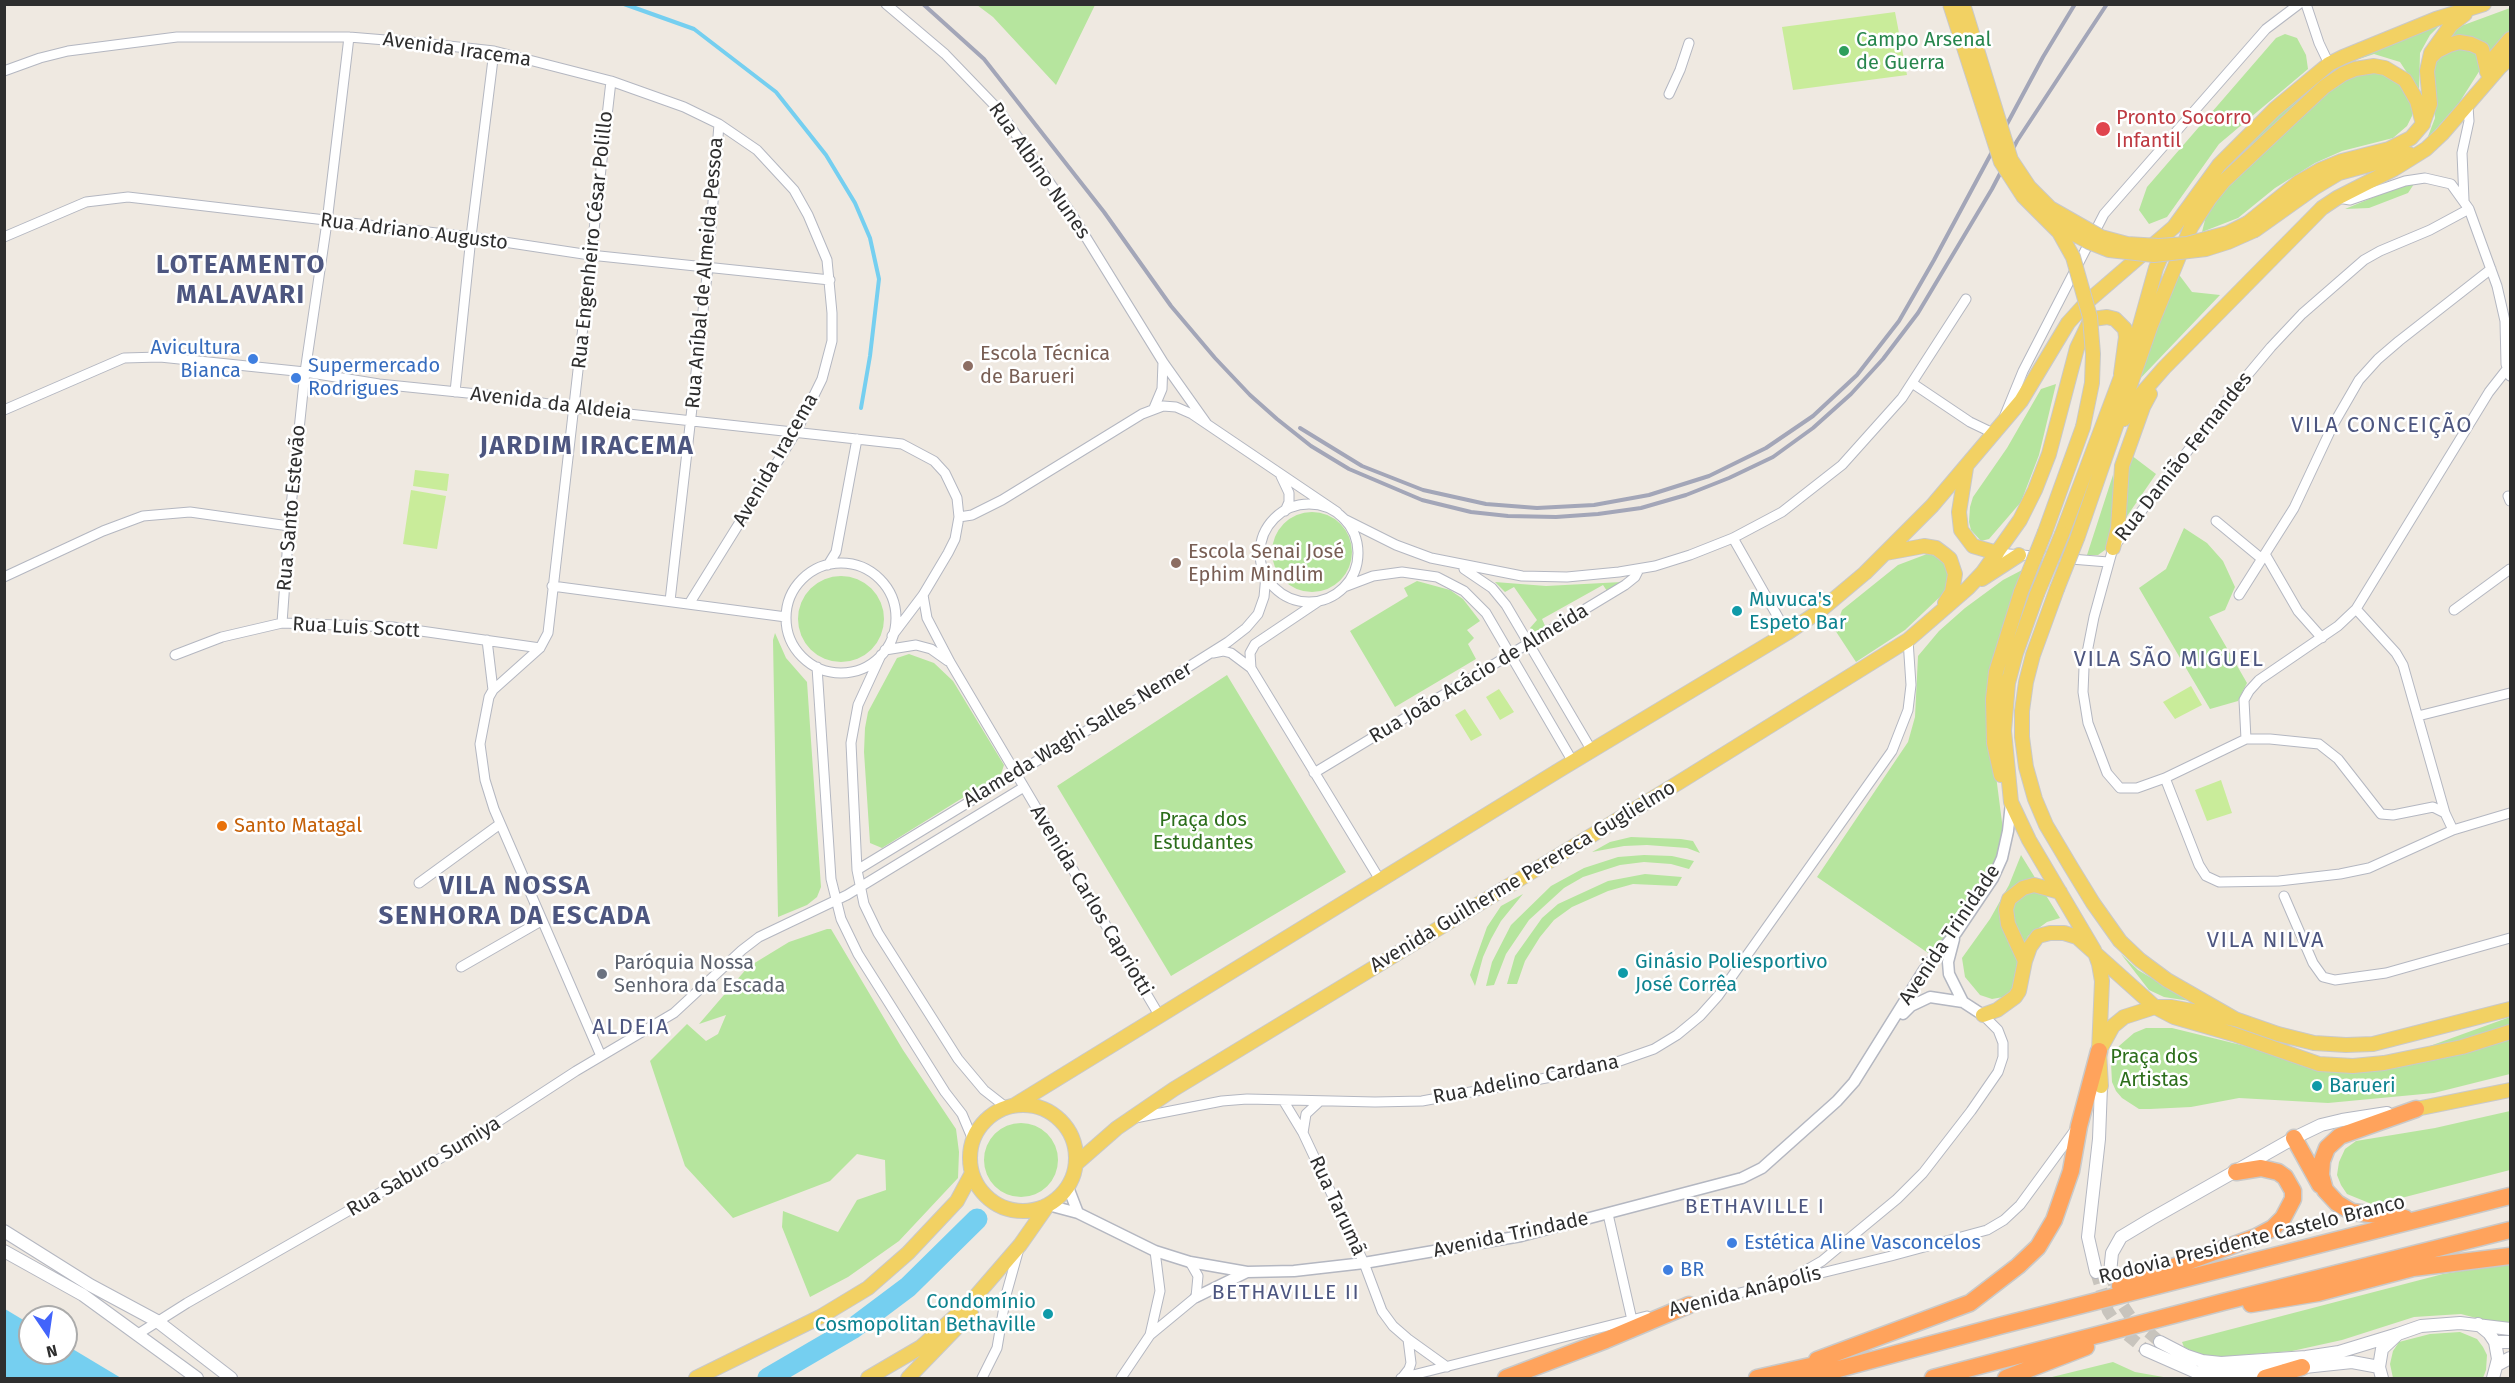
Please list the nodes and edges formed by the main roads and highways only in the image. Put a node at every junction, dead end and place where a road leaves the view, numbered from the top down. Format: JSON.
{"nodes":[{"id":1,"x":1950,"y":4,"type":"edge"},
{"id":2,"x":1963,"y":4,"type":"edge"},
{"id":3,"x":2479,"y":6,"type":"edge"},
{"id":4,"x":2511,"y":39,"type":"edge"},
{"id":5,"x":2511,"y":58,"type":"edge"},
{"id":6,"x":2429,"y":59,"type":"junction"},
{"id":7,"x":2487,"y":70,"type":"junction"},
{"id":8,"x":2482,"y":89,"type":"junction"},
{"id":9,"x":2423,"y":124,"type":"junction"},
{"id":10,"x":2426,"y":149,"type":"junction"},
{"id":11,"x":2045,"y":217,"type":"junction"},
{"id":12,"x":2251,"y":226,"type":"junction"},
{"id":13,"x":2174,"y":227,"type":"junction"},
{"id":14,"x":2164,"y":368,"type":"junction"},
{"id":15,"x":2121,"y":374,"type":"junction"},
{"id":16,"x":2113,"y":436,"type":"junction"},
{"id":17,"x":1967,"y":465,"type":"junction"},
{"id":18,"x":2113,"y":548,"type":"road end"},
{"id":19,"x":1997,"y":553,"type":"junction"},
{"id":20,"x":1885,"y":554,"type":"junction"},
{"id":21,"x":2019,"y":555,"type":"road end"},
{"id":22,"x":1968,"y":588,"type":"junction"},
{"id":23,"x":1937,"y":615,"type":"junction"},
{"id":24,"x":2011,"y":802,"type":"junction"},
{"id":25,"x":2060,"y":892,"type":"junction"},
{"id":26,"x":2094,"y":950,"type":"junction"},
{"id":27,"x":2025,"y":961,"type":"junction"},
{"id":28,"x":2155,"y":1007,"type":"junction"},
{"id":29,"x":2511,"y":1010,"type":"edge"},
{"id":30,"x":1983,"y":1015,"type":"road end"},
{"id":31,"x":2235,"y":1019,"type":"junction"},
{"id":32,"x":2511,"y":1032,"type":"edge"},
{"id":33,"x":2099,"y":1051,"type":"junction"},
{"id":34,"x":2101,"y":1086,"type":"joint"},
{"id":35,"x":2511,"y":1090,"type":"edge"},
{"id":36,"x":1010,"y":1107,"type":"junction"},
{"id":37,"x":2416,"y":1109,"type":"junction"},
{"id":38,"x":2294,"y":1138,"type":"junction"},
{"id":39,"x":1077,"y":1163,"type":"junction"},
{"id":40,"x":2236,"y":1172,"type":"junction"},
{"id":41,"x":972,"y":1173,"type":"junction"},
{"id":42,"x":2325,"y":1190,"type":"junction"},
{"id":43,"x":2511,"y":1196,"type":"edge"},
{"id":44,"x":1048,"y":1205,"type":"junction"},
{"id":45,"x":2417,"y":1220,"type":"junction"},
{"id":46,"x":2511,"y":1230,"type":"edge"},
{"id":47,"x":4,"y":1231,"type":"edge"},
{"id":48,"x":4,"y":1251,"type":"edge"},
{"id":49,"x":2511,"y":1256,"type":"edge"},
{"id":50,"x":1009,"y":1258,"type":"junction"},
{"id":51,"x":2096,"y":1272,"type":"tunnel mouth"},
{"id":52,"x":2110,"y":1273,"type":"tunnel mouth"},
{"id":53,"x":2223,"y":1302,"type":"junction"},
{"id":54,"x":1689,"y":1305,"type":"road end"},
{"id":55,"x":2162,"y":1318,"type":"junction"},
{"id":56,"x":2477,"y":1324,"type":"junction"},
{"id":57,"x":2003,"y":1325,"type":"junction"},
{"id":58,"x":2511,"y":1329,"type":"edge"},
{"id":59,"x":2398,"y":1334,"type":"junction"},
{"id":60,"x":2160,"y":1342,"type":"tunnel mouth"},
{"id":61,"x":2495,"y":1342,"type":"junction"},
{"id":62,"x":2511,"y":1342,"type":"edge"},
{"id":63,"x":2146,"y":1350,"type":"tunnel mouth"},
{"id":64,"x":2511,"y":1358,"type":"edge"},
{"id":65,"x":2497,"y":1365,"type":"junction"},
{"id":66,"x":2302,"y":1367,"type":"junction"},
{"id":67,"x":1801,"y":1373,"type":"edge"},
{"id":68,"x":2381,"y":1375,"type":"edge"},
{"id":69,"x":197,"y":1378,"type":"edge"},
{"id":70,"x":231,"y":1378,"type":"edge"},
{"id":71,"x":696,"y":1378,"type":"edge"},
{"id":72,"x":868,"y":1378,"type":"edge"},
{"id":73,"x":908,"y":1378,"type":"edge"},
{"id":74,"x":1506,"y":1378,"type":"edge"},
{"id":75,"x":1757,"y":1378,"type":"edge"},
{"id":76,"x":1772,"y":1378,"type":"edge"},
{"id":77,"x":1933,"y":1378,"type":"edge"},
{"id":78,"x":2006,"y":1378,"type":"edge"},
{"id":79,"x":2265,"y":1378,"type":"edge"},
{"id":80,"x":2493,"y":1378,"type":"edge"}],
"edges":[{"from":1,"to":11,"type":"main road","bridge":true},
{"from":2,"to":12,"type":"main road","bridge":true},
{"from":3,"to":6,"type":"main road"},
{"from":3,"to":13,"type":"main road"},
{"from":4,"to":7,"type":"main road"},
{"from":5,"to":8,"type":"main road"},
{"from":6,"to":7,"type":"main road"},
{"from":6,"to":9,"type":"main road"},
{"from":7,"to":8,"type":"main road"},
{"from":8,"to":10,"type":"main road"},
{"from":9,"to":12,"type":"main road"},
{"from":9,"to":16,"type":"main road"},
{"from":10,"to":12,"type":"main road"},
{"from":10,"to":14,"type":"main road"},
{"from":11,"to":12,"type":"main road","bridge":true},
{"from":11,"to":24,"type":"main road","bridge":true},
{"from":13,"to":15,"type":"main road"},
{"from":13,"to":17,"type":"main road"},
{"from":14,"to":16,"type":"main road"},
{"from":14,"to":18,"type":"main road"},
{"from":15,"to":19,"type":"main road"},
{"from":15,"to":24,"type":"main road","bridge":true},
{"from":16,"to":31,"type":"main road","bridge":true},
{"from":17,"to":19,"type":"main road"},
{"from":17,"to":20,"type":"main road"},
{"from":19,"to":22,"type":"main road"},
{"from":20,"to":23,"type":"main road"},
{"from":20,"to":36,"type":"main road"},
{"from":21,"to":22,"type":"main road"},
{"from":22,"to":23,"type":"main road","name":"Avenida Guilherme Perereca Guglielmo"},
{"from":23,"to":39,"type":"main road","name":"Avenida Guilherme Perereca Guglielmo"},
{"from":24,"to":25,"type":"main road"},
{"from":25,"to":26,"type":"main road"},
{"from":25,"to":27,"type":"main road"},
{"from":26,"to":27,"type":"main road"},
{"from":26,"to":28,"type":"main road"},
{"from":26,"to":33,"type":"main road"},
{"from":27,"to":30,"type":"main road"},
{"from":28,"to":31,"type":"main road"},
{"from":28,"to":32,"type":"main road"},
{"from":28,"to":33,"type":"main road"},
{"from":29,"to":31,"type":"main road"},
{"from":33,"to":34,"type":"main road"},
{"from":33,"to":67,"type":"highway"},
{"from":34,"to":51,"type":"main road"},
{"from":35,"to":37,"type":"main road"},
{"from":36,"to":39,"type":"main road"},
{"from":36,"to":41,"type":"main road"},
{"from":37,"to":38,"type":"main road"},
{"from":37,"to":42,"type":"highway"},
{"from":38,"to":40,"type":"main road"},
{"from":38,"to":42,"type":"highway"},
{"from":39,"to":44,"type":"main road"},
{"from":40,"to":52,"type":"main road"},
{"from":40,"to":57,"type":"highway"},
{"from":41,"to":44,"type":"main road"},
{"from":41,"to":71,"type":"main road"},
{"from":42,"to":45,"type":"highway"},
{"from":43,"to":45,"type":"highway","name":"Rodovia Presidente Castelo Branco"},
{"from":44,"to":50,"type":"main road"},
{"from":45,"to":57,"type":"highway","name":"Rodovia Presidente Castelo Branco"},
{"from":46,"to":53,"type":"highway"},
{"from":47,"to":70,"type":"main road"},
{"from":48,"to":69,"type":"main road"},
{"from":49,"to":53,"type":"highway"},
{"from":50,"to":72,"type":"main road"},
{"from":50,"to":73,"type":"main road"},
{"from":53,"to":55,"type":"highway"},
{"from":54,"to":74,"type":"highway"},
{"from":55,"to":77,"type":"highway"},
{"from":55,"to":78,"type":"highway"},
{"from":56,"to":58,"type":"main road"},
{"from":56,"to":59,"type":"main road"},
{"from":56,"to":61,"type":"main road"},
{"from":57,"to":67,"type":"highway","name":"Rodovia Presidente Castelo Branco"},
{"from":59,"to":60,"type":"main road"},
{"from":59,"to":68,"type":"main road"},
{"from":61,"to":62,"type":"main road"},
{"from":61,"to":65,"type":"main road"},
{"from":63,"to":66,"type":"main road"},
{"from":64,"to":65,"type":"main road"},
{"from":65,"to":80,"type":"main road"},
{"from":66,"to":68,"type":"main road"},
{"from":66,"to":79,"type":"highway"},
{"from":67,"to":75,"type":"highway","name":"Rodovia Presidente Castelo Branco"},
{"from":67,"to":76,"type":"highway"}]}
